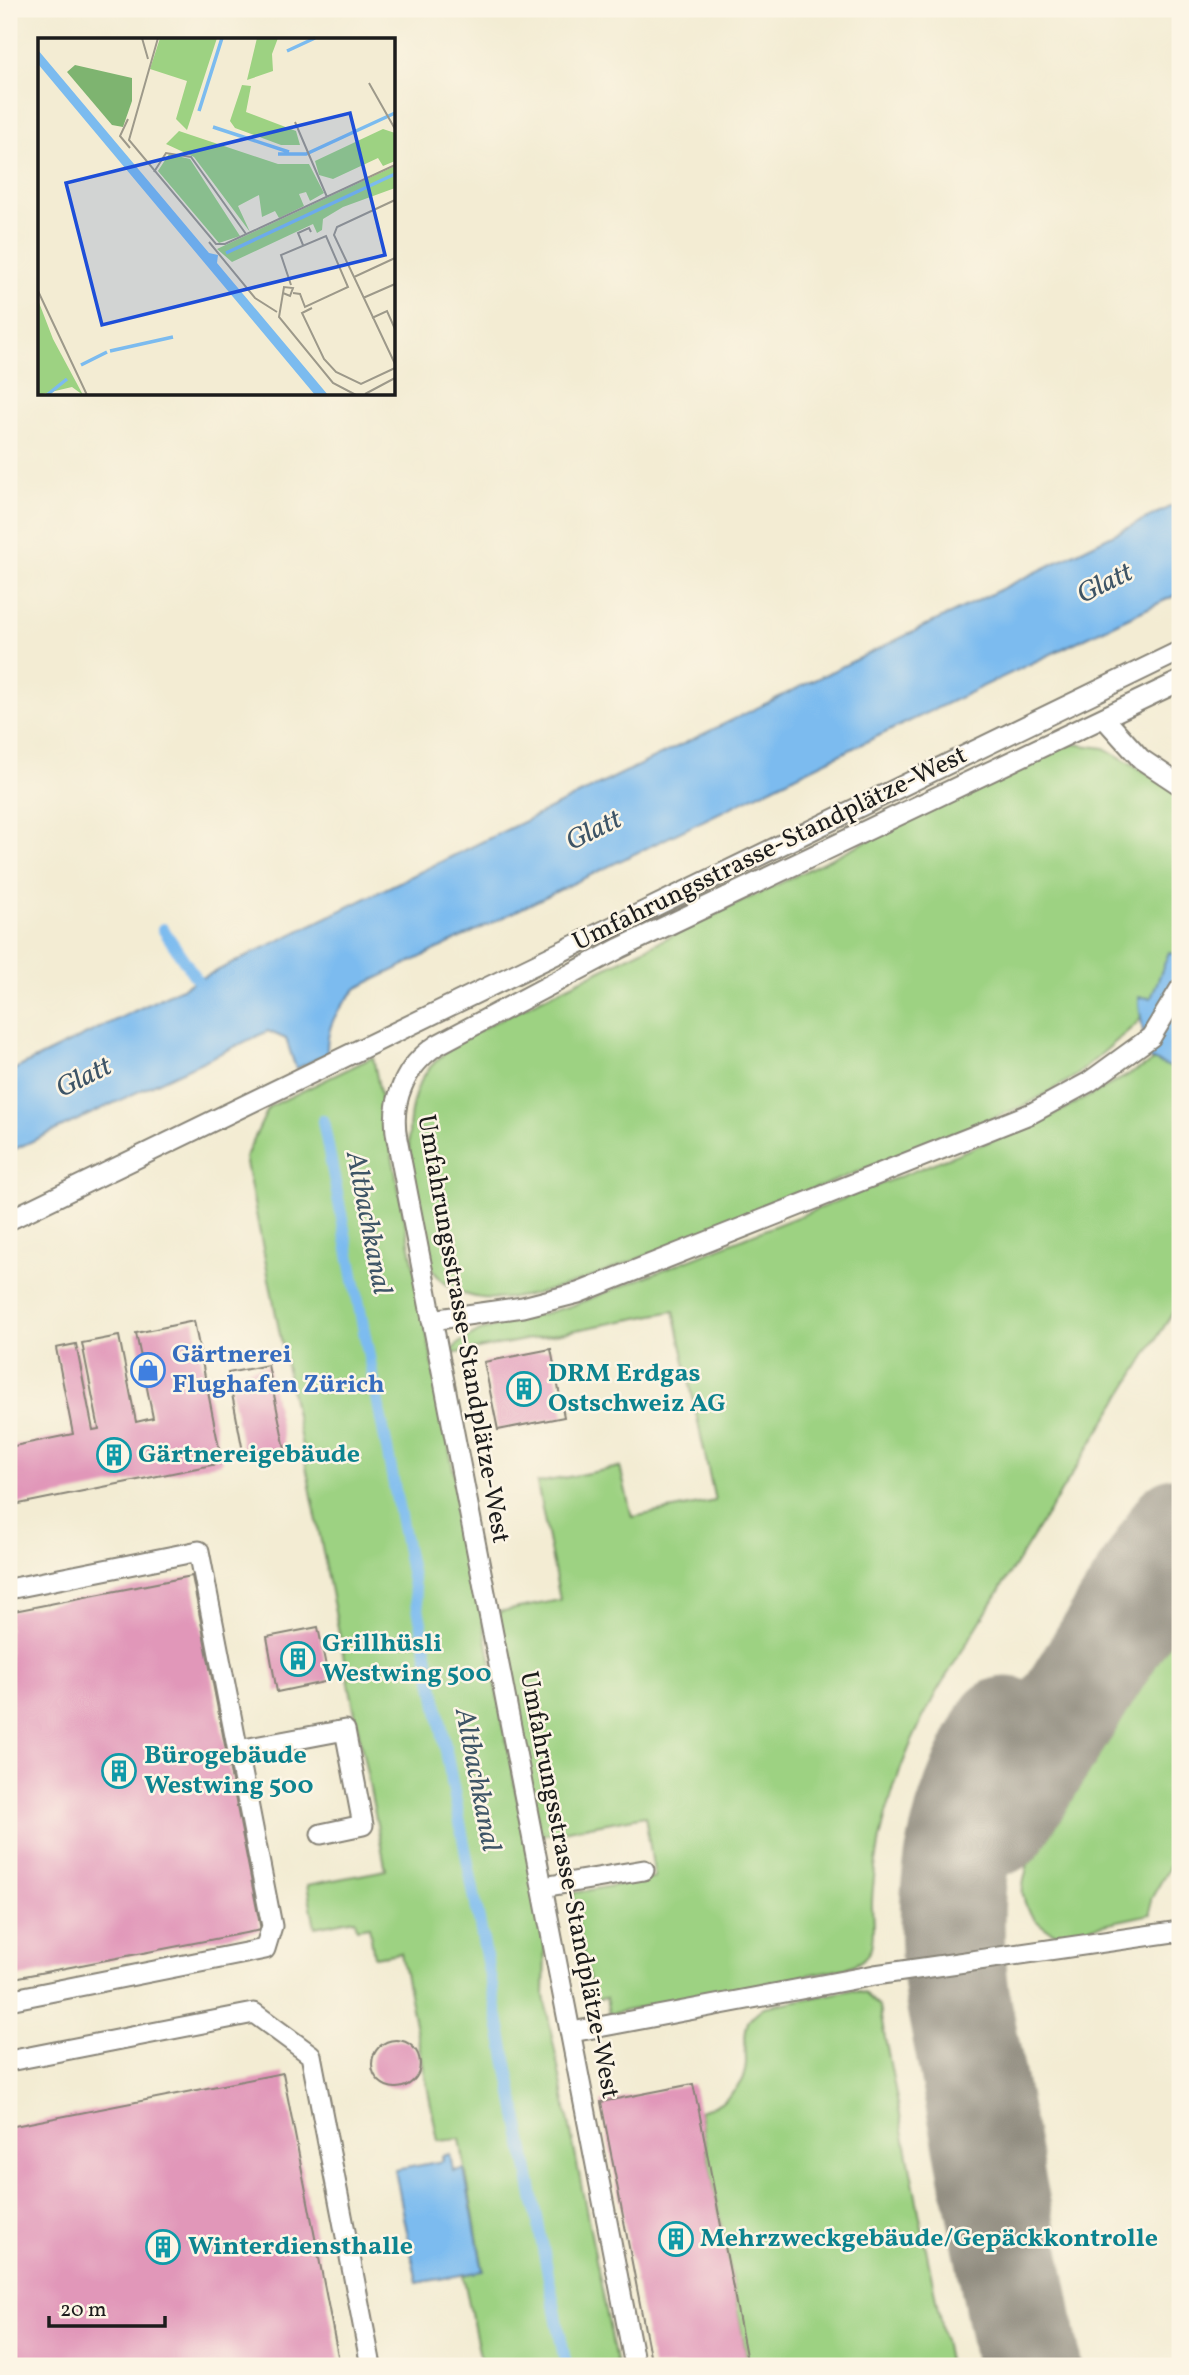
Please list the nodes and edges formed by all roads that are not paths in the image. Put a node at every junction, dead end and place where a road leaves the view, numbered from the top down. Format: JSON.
{"nodes":[{"id":1,"x":1180,"y":651,"type":"edge"},
{"id":2,"x":1180,"y":681,"type":"edge"},
{"id":3,"x":1104,"y":718,"type":"junction"},
{"id":4,"x":1180,"y":785,"type":"edge"},
{"id":5,"x":1180,"y":989,"type":"edge"},
{"id":6,"x":9,"y":1220,"type":"edge"},
{"id":7,"x":432,"y":1320,"type":"junction"},
{"id":8,"x":9,"y":1590,"type":"edge"},
{"id":9,"x":239,"y":1750,"type":"junction"},
{"id":10,"x":321,"y":1834,"type":"dead end"},
{"id":11,"x":644,"y":1870,"type":"dead end"},
{"id":12,"x":543,"y":1886,"type":"junction"},
{"id":13,"x":1180,"y":1931,"type":"edge"},
{"id":14,"x":9,"y":2000,"type":"edge"},
{"id":15,"x":572,"y":2032,"type":"junction"},
{"id":16,"x":9,"y":2061,"type":"edge"},
{"id":17,"x":371,"y":2366,"type":"edge"},
{"id":18,"x":635,"y":2366,"type":"edge"}],
"edges":[{"from":1,"to":6,"type":"lane"},
{"from":2,"to":3,"type":"lane","name":"Umfahrungsstrasse-Standplätze-West"},
{"from":3,"to":4,"type":"lane"},
{"from":3,"to":7,"type":"lane","name":"Umfahrungsstrasse-Standplätze-West"},
{"from":5,"to":7,"type":"lane"},
{"from":7,"to":12,"type":"lane","name":"Umfahrungsstrasse-Standplätze-West"},
{"from":8,"to":9,"type":"lane"},
{"from":9,"to":10,"type":"lane"},
{"from":9,"to":14,"type":"lane"},
{"from":11,"to":12,"type":"lane"},
{"from":12,"to":15,"type":"lane","name":"Umfahrungsstrasse-Standplätze-West"},
{"from":13,"to":15,"type":"lane"},
{"from":15,"to":18,"type":"lane","name":"Umfahrungsstrasse-Standplätze-West"},
{"from":16,"to":17,"type":"lane"}]}
